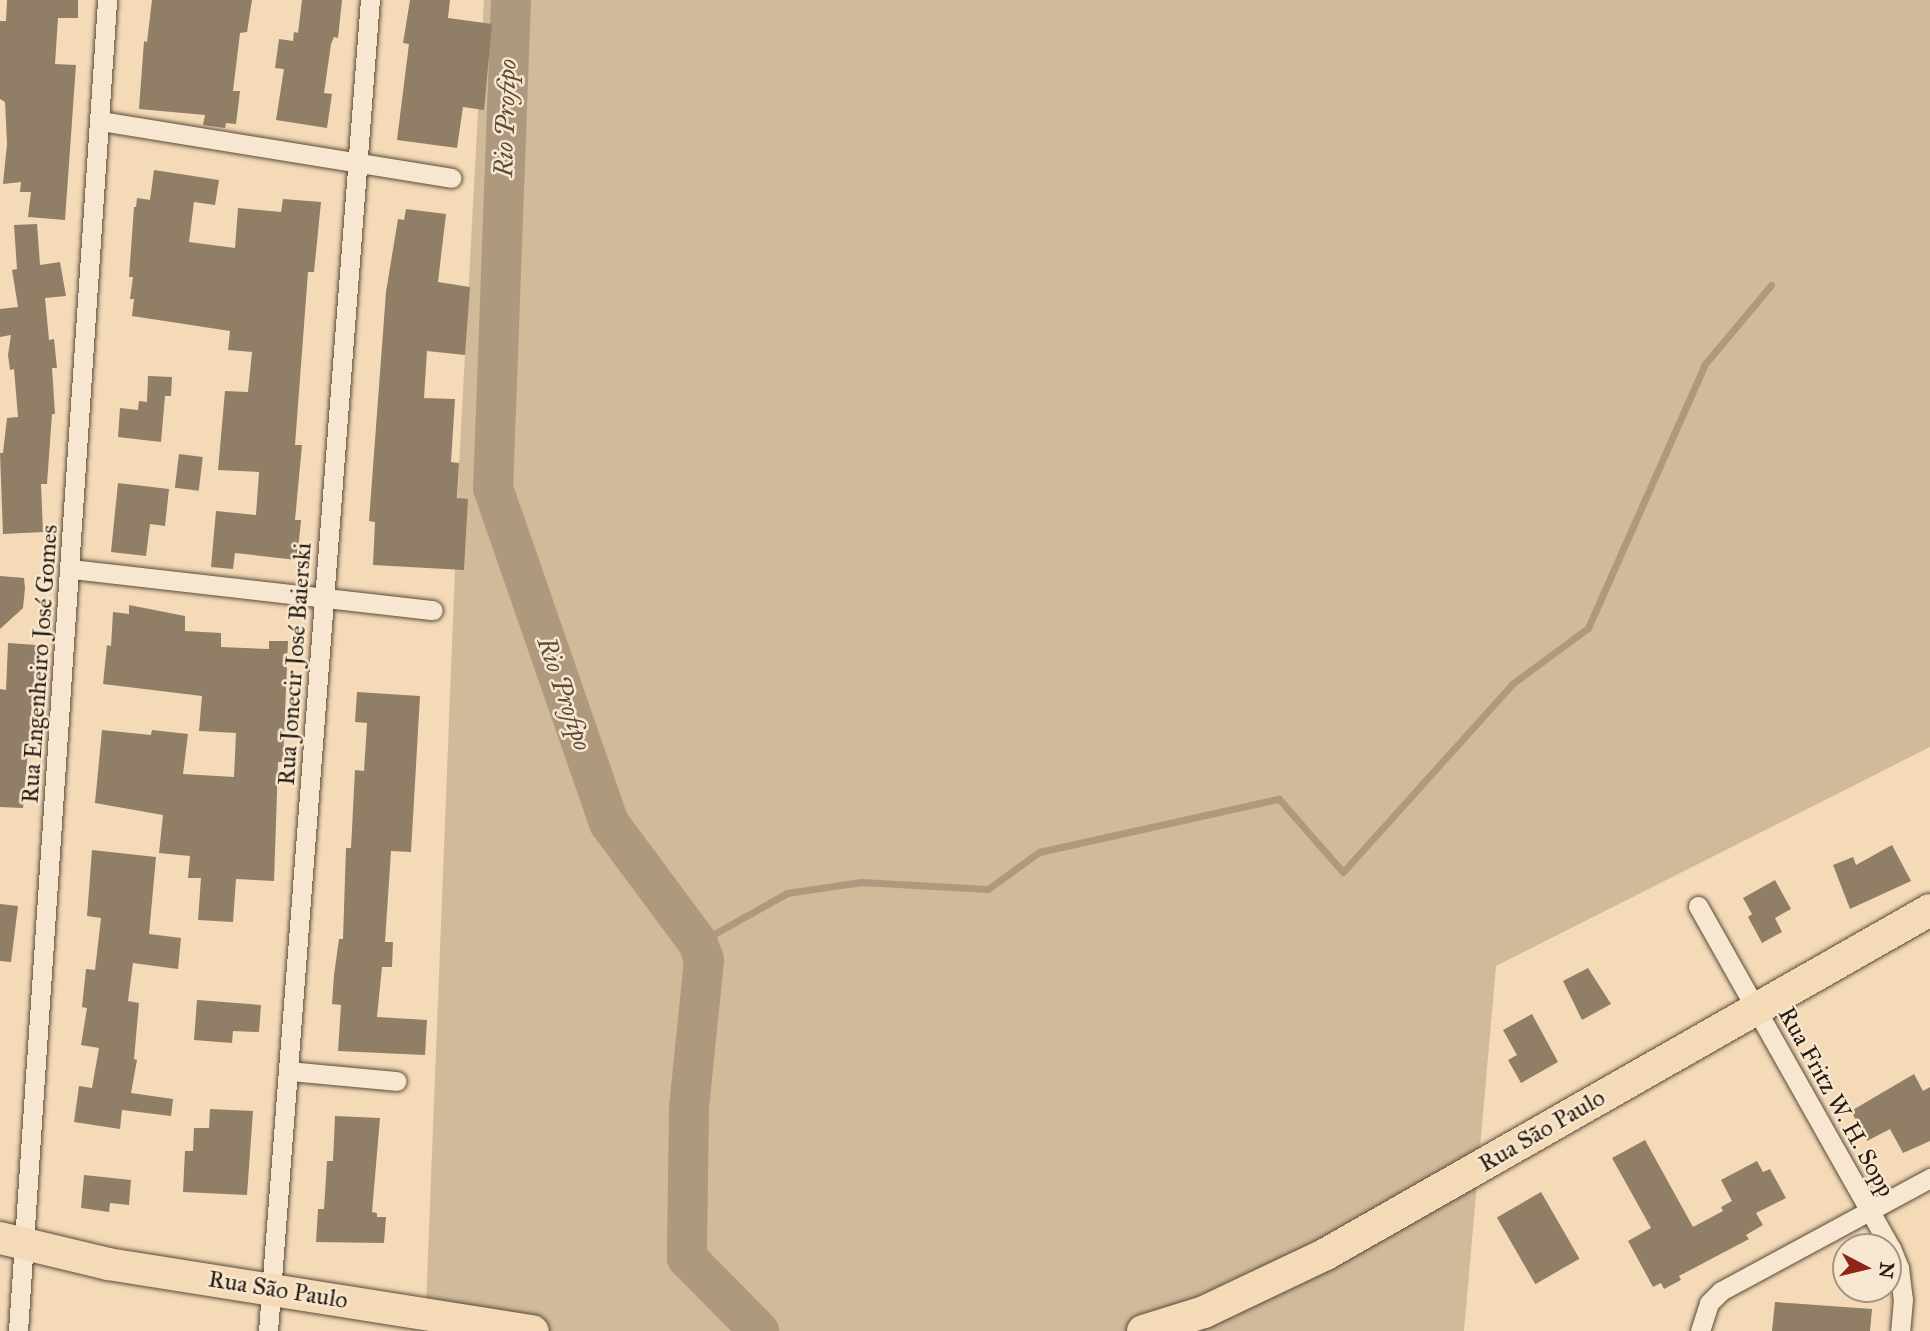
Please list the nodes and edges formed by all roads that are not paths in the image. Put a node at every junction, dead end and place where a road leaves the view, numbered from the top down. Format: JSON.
{"nodes":[{"id":1,"x":107,"y":0,"type":"edge"},
{"id":2,"x":370,"y":0,"type":"edge"},
{"id":3,"x":100,"y":121,"type":"junction"},
{"id":4,"x":357,"y":163,"type":"junction"},
{"id":5,"x":451,"y":178,"type":"dead end"},
{"id":6,"x":71,"y":569,"type":"junction"},
{"id":7,"x":325,"y":599,"type":"junction"},
{"id":8,"x":433,"y":610,"type":"dead end"},
{"id":9,"x":1698,"y":906,"type":"dead end"},
{"id":10,"x":1930,"y":910,"type":"edge"},
{"id":11,"x":1756,"y":1009,"type":"junction"},
{"id":12,"x":289,"y":1071,"type":"junction"},
{"id":13,"x":397,"y":1081,"type":"dead end"},
{"id":14,"x":1930,"y":1178,"type":"edge"},
{"id":15,"x":1870,"y":1211,"type":"junction"},
{"id":16,"x":12,"y":1242,"type":"edge"},
{"id":17,"x":270,"y":1288,"type":"junction"},
{"id":18,"x":18,"y":1331,"type":"edge"},
{"id":19,"x":268,"y":1331,"type":"edge"},
{"id":20,"x":533,"y":1331,"type":"edge"},
{"id":21,"x":1143,"y":1331,"type":"edge"},
{"id":22,"x":1700,"y":1331,"type":"edge"},
{"id":23,"x":1900,"y":1331,"type":"edge"}],
"edges":[{"from":1,"to":3,"type":"street","name":"Rua Engenheiro José Gomes"},
{"from":2,"to":4,"type":"street","name":"Rua Jonecir José Baierski"},
{"from":3,"to":4,"type":"street"},
{"from":3,"to":6,"type":"street","name":"Rua Engenheiro José Gomes"},
{"from":4,"to":5,"type":"street"},
{"from":4,"to":7,"type":"street","name":"Rua Jonecir José Baierski"},
{"from":6,"to":7,"type":"street"},
{"from":6,"to":16,"type":"street","name":"Rua Engenheiro José Gomes"},
{"from":7,"to":8,"type":"street"},
{"from":7,"to":12,"type":"street","name":"Rua Jonecir José Baierski"},
{"from":9,"to":11,"type":"street","name":"Rua Fritz W. H. Sopp"},
{"from":10,"to":11,"type":"main road","name":"Rua São Paulo"},
{"from":11,"to":15,"type":"street","name":"Rua Fritz W. H. Sopp"},
{"from":11,"to":21,"type":"main road","name":"Rua São Paulo"},
{"from":12,"to":13,"type":"street"},
{"from":12,"to":17,"type":"street","name":"Rua Jonecir José Baierski"},
{"from":14,"to":15,"type":"street"},
{"from":15,"to":22,"type":"street"},
{"from":15,"to":23,"type":"street","name":"Rua Fritz W. H. Sopp"},
{"from":16,"to":17,"type":"main road","name":"Rua São Paulo"},
{"from":16,"to":18,"type":"street","name":"Rua Engenheiro José Gomes"},
{"from":17,"to":19,"type":"street","name":"Rua Jonecir José Baierski"},
{"from":17,"to":20,"type":"main road","name":"Rua São Paulo"}]}
